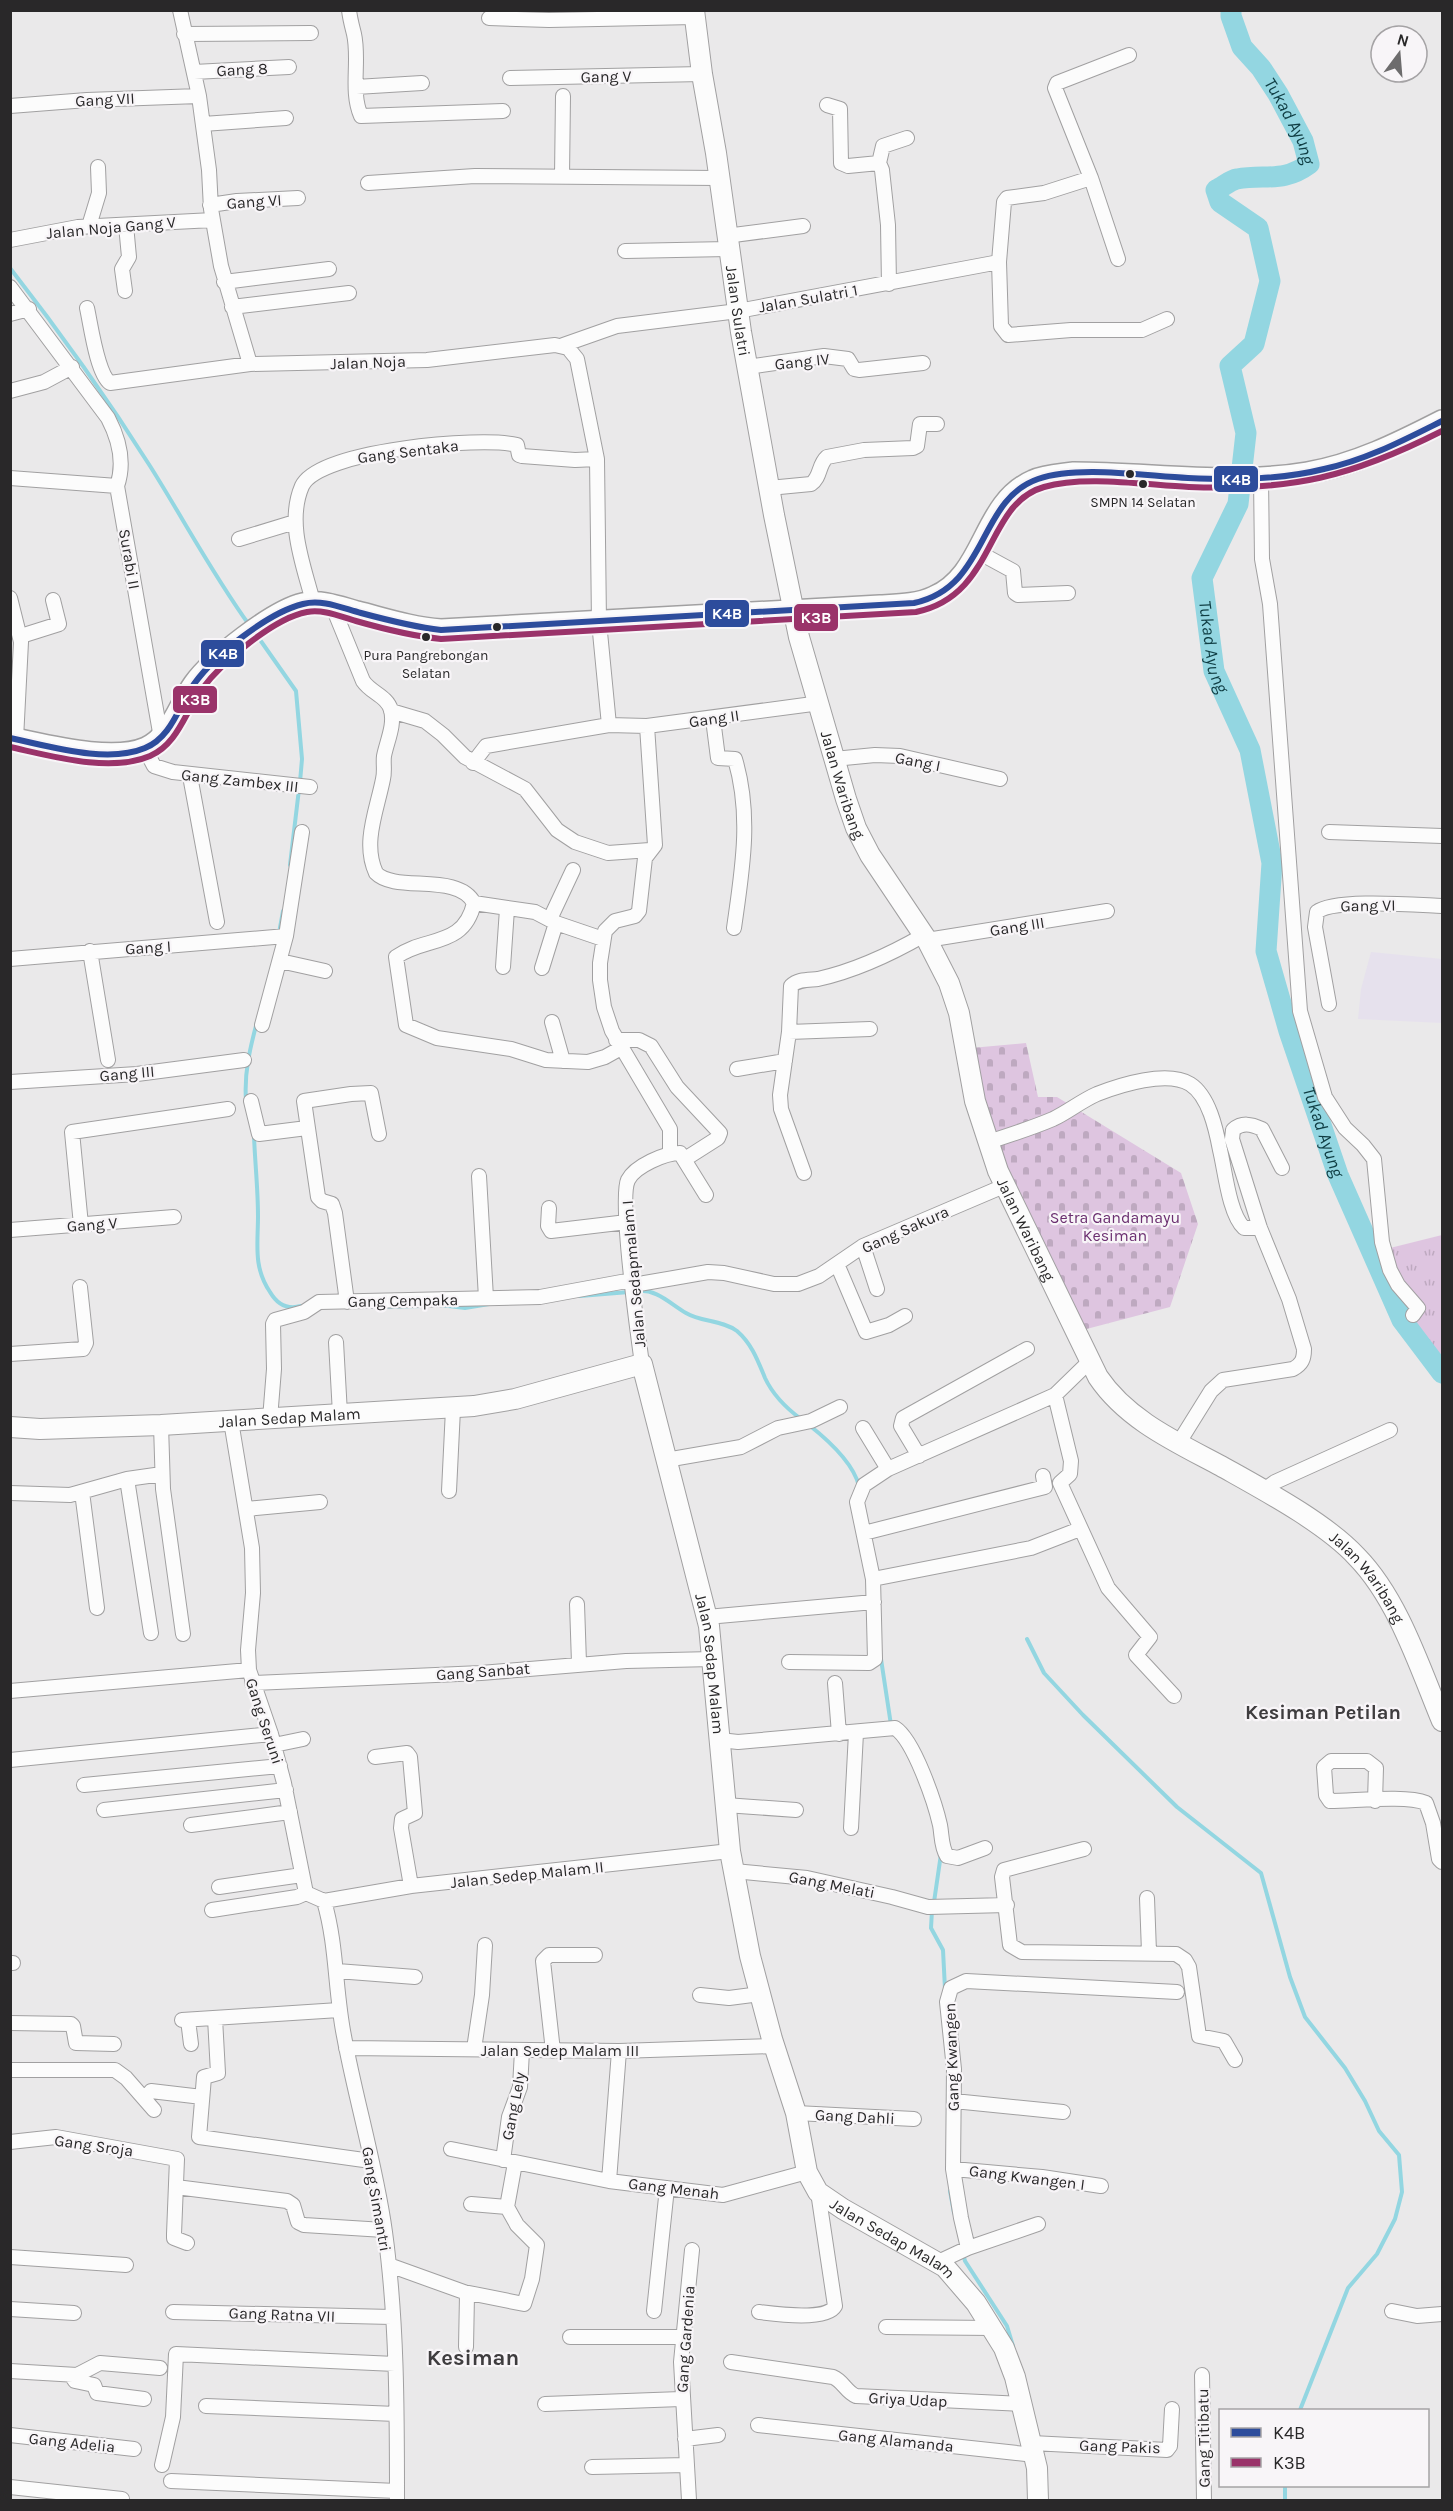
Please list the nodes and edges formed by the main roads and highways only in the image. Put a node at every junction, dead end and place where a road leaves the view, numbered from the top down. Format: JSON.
{"nodes":[{"id":1,"x":1443,"y":421,"type":"edge"},
{"id":2,"x":13,"y":739,"type":"edge"}],
"edges":[{"from":1,"to":2,"type":"main road"}]}
